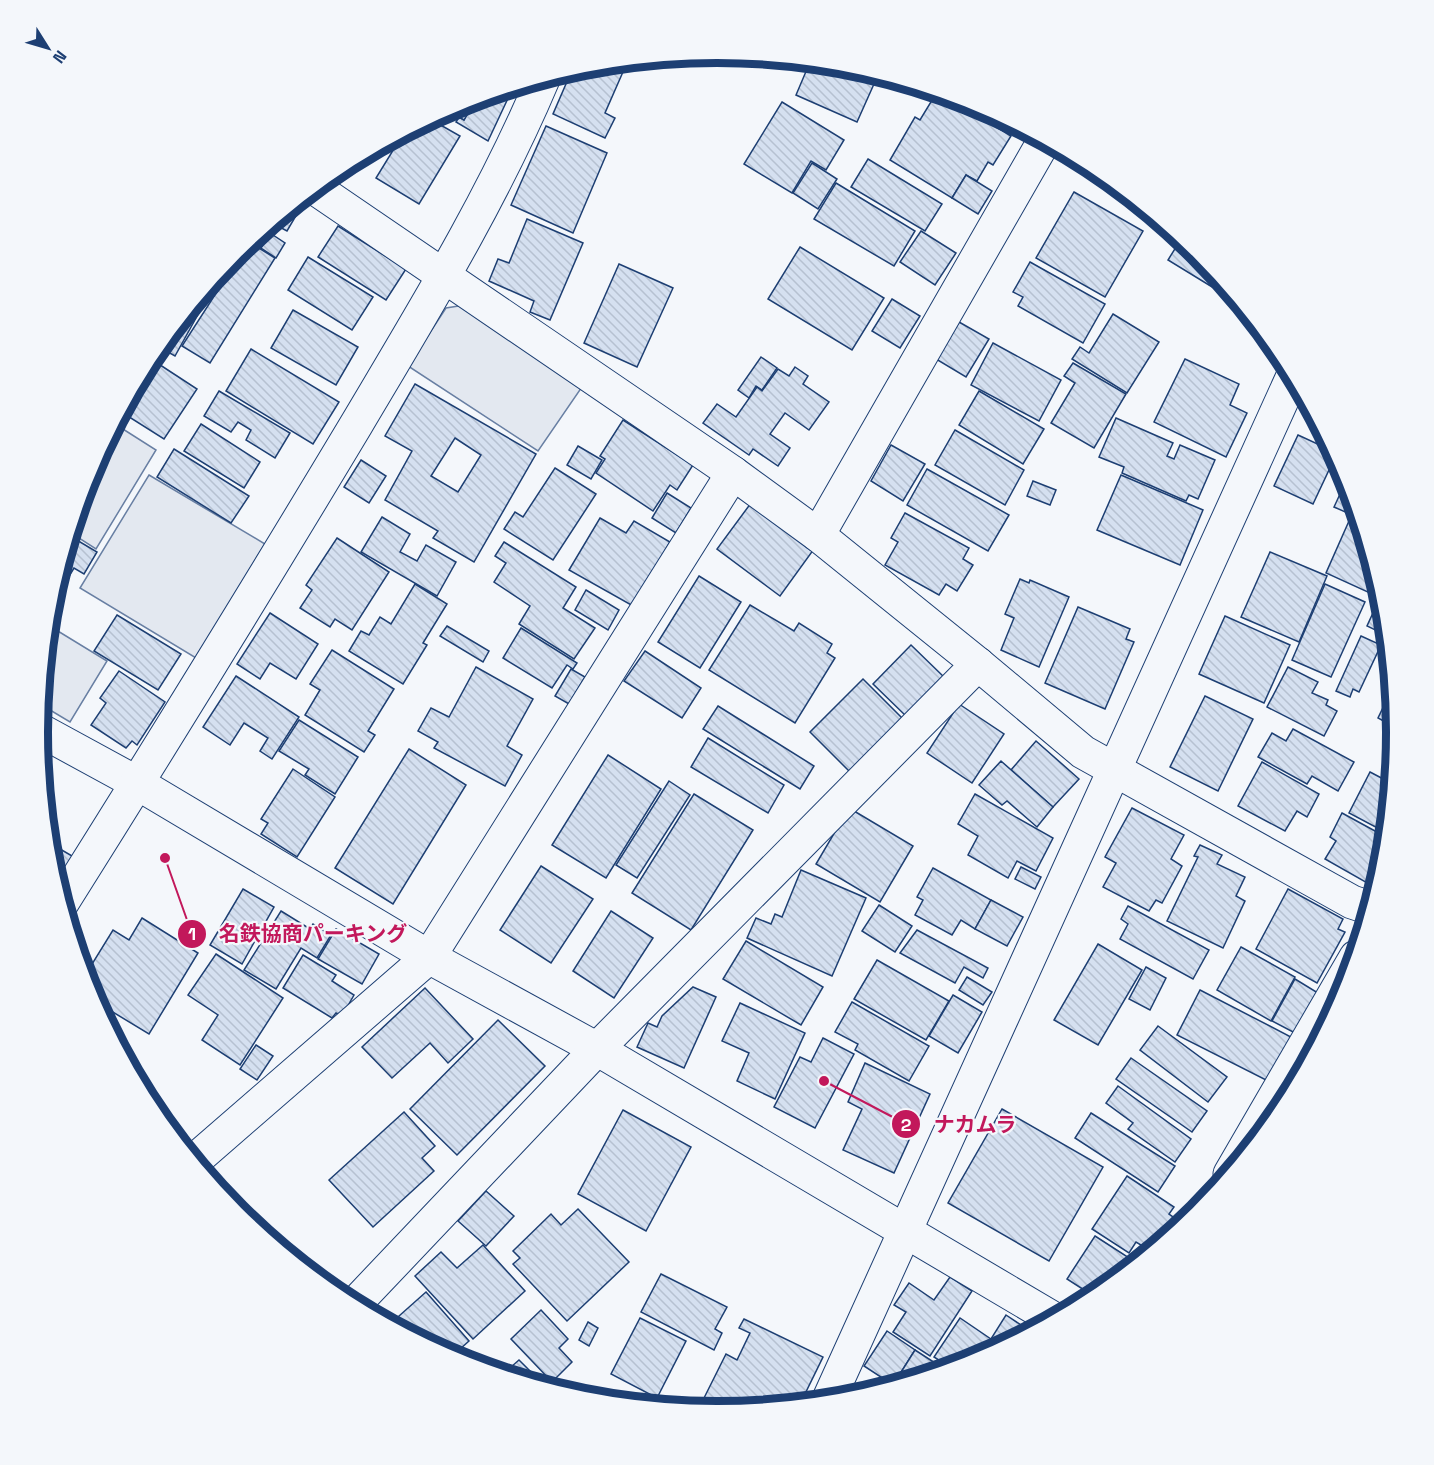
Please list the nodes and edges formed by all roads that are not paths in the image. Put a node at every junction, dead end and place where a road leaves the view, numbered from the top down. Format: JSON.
{"nodes":[{"id":1,"x":539,"y":87,"type":"edge"},
{"id":2,"x":1041,"y":147,"type":"edge"},
{"id":3,"x":322,"y":193,"type":"edge"},
{"id":4,"x":444,"y":277,"type":"junction"},
{"id":5,"x":1288,"y":386,"type":"edge"},
{"id":6,"x":733,"y":473,"type":"junction"},
{"id":7,"x":818,"y":535,"type":"junction"},
{"id":8,"x":978,"y":664,"type":"junction"},
{"id":9,"x":48,"y":734,"type":"edge"},
{"id":10,"x":1114,"y":771,"type":"junction"},
{"id":11,"x":137,"y":783,"type":"junction"},
{"id":12,"x":68,"y":893,"type":"edge"},
{"id":13,"x":1363,"y":906,"type":"edge"},
{"id":14,"x":429,"y":957,"type":"junction"},
{"id":15,"x":1326,"y":1009,"type":"edge"},
{"id":16,"x":597,"y":1049,"type":"junction"},
{"id":17,"x":1259,"y":1125,"type":"edge"},
{"id":18,"x":199,"y":1156,"type":"edge"},
{"id":19,"x":906,"y":1230,"type":"junction"},
{"id":20,"x":363,"y":1300,"type":"edge"},
{"id":21,"x":1047,"y":1315,"type":"edge"},
{"id":22,"x":832,"y":1391,"type":"edge"}],
"edges":[{"from":1,"to":4,"type":"street"},
{"from":2,"to":7,"type":"street"},
{"from":3,"to":4,"type":"street"},
{"from":4,"to":6,"type":"street"},
{"from":4,"to":11,"type":"street"},
{"from":5,"to":10,"type":"street"},
{"from":6,"to":7,"type":"street"},
{"from":6,"to":14,"type":"street"},
{"from":7,"to":8,"type":"street"},
{"from":8,"to":10,"type":"street"},
{"from":8,"to":16,"type":"street"},
{"from":9,"to":11,"type":"street"},
{"from":10,"to":13,"type":"street"},
{"from":10,"to":19,"type":"street"},
{"from":11,"to":12,"type":"street"},
{"from":11,"to":14,"type":"street"},
{"from":14,"to":16,"type":"street"},
{"from":14,"to":18,"type":"street"},
{"from":15,"to":17,"type":"street"},
{"from":16,"to":19,"type":"street"},
{"from":16,"to":20,"type":"street"},
{"from":19,"to":21,"type":"street"},
{"from":19,"to":22,"type":"street"}]}
